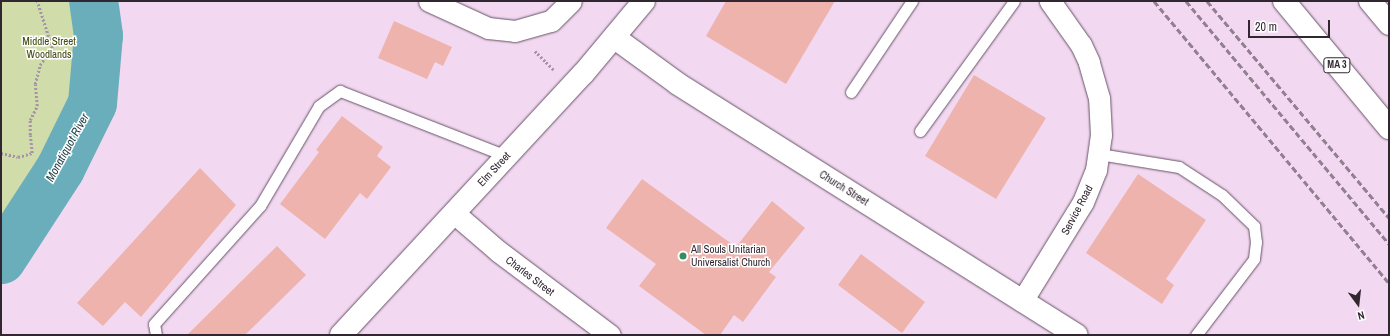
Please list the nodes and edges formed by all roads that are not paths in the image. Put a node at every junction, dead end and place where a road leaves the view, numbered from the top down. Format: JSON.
{"nodes":[{"id":1,"x":429,"y":1,"type":"edge"},
{"id":2,"x":571,"y":1,"type":"edge"},
{"id":3,"x":644,"y":1,"type":"edge"},
{"id":4,"x":912,"y":1,"type":"edge"},
{"id":5,"x":1014,"y":1,"type":"edge"},
{"id":6,"x":1050,"y":1,"type":"edge"},
{"id":7,"x":1284,"y":1,"type":"edge"},
{"id":8,"x":1370,"y":1,"type":"edge"},
{"id":9,"x":1389,"y":24,"type":"edge"},
{"id":10,"x":615,"y":38,"type":"junction"},
{"id":11,"x":851,"y":92,"type":"dead end"},
{"id":12,"x":1389,"y":128,"type":"edge"},
{"id":13,"x":920,"y":131,"type":"dead end"},
{"id":14,"x":1099,"y":154,"type":"junction"},
{"id":15,"x":507,"y":156,"type":"junction"},
{"id":16,"x":454,"y":213,"type":"junction"},
{"id":17,"x":1022,"y":301,"type":"junction"},
{"id":18,"x":156,"y":335,"type":"edge"},
{"id":19,"x":341,"y":335,"type":"edge"},
{"id":20,"x":610,"y":335,"type":"edge"},
{"id":21,"x":1076,"y":335,"type":"edge"},
{"id":22,"x":1196,"y":335,"type":"edge"}],
"edges":[{"from":1,"to":2,"type":"street"},
{"from":3,"to":10,"type":"main road","name":"Elm Street"},
{"from":4,"to":11,"type":"lane"},
{"from":5,"to":13,"type":"lane"},
{"from":6,"to":14,"type":"street","name":"Service Road"},
{"from":7,"to":12,"type":"main road","number":"MA 3"},
{"from":8,"to":9,"type":"main road"},
{"from":10,"to":15,"type":"main road","name":"Elm Street"},
{"from":10,"to":17,"type":"main road","name":"Church Street"},
{"from":14,"to":17,"type":"street","name":"Service Road"},
{"from":14,"to":22,"type":"lane"},
{"from":15,"to":16,"type":"main road","name":"Elm Street"},
{"from":15,"to":18,"type":"lane"},
{"from":16,"to":19,"type":"main road","name":"Elm Street"},
{"from":16,"to":20,"type":"street","name":"Charles Street"},
{"from":17,"to":21,"type":"main road","name":"Church Street"}]}
